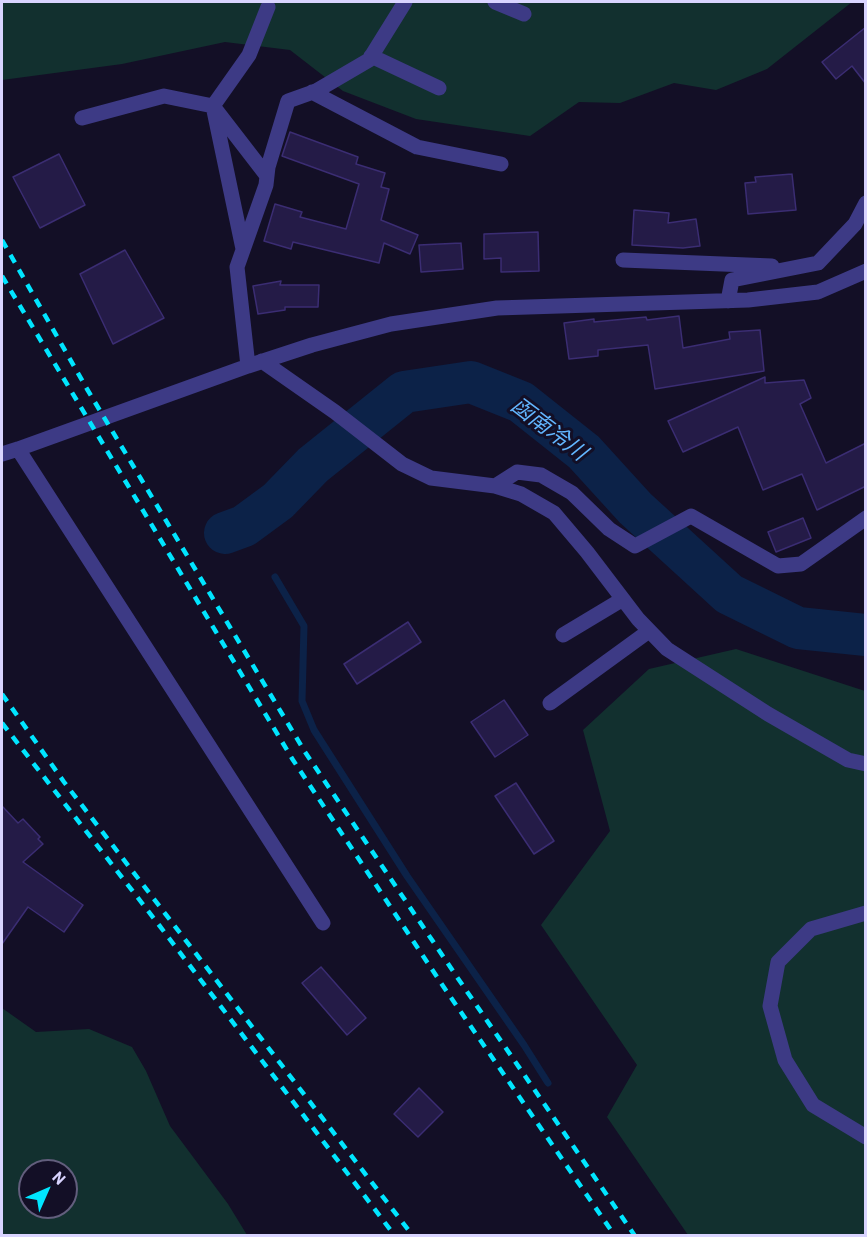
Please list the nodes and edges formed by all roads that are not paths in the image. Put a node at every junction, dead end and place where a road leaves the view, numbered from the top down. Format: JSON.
{"nodes":[{"id":1,"x":405,"y":2,"type":"edge"},
{"id":2,"x":495,"y":2,"type":"edge"},
{"id":3,"x":267,"y":7,"type":"dead end"},
{"id":4,"x":524,"y":14,"type":"dead end"},
{"id":5,"x":371,"y":56,"type":"junction"},
{"id":6,"x":439,"y":88,"type":"dead end"},
{"id":7,"x":312,"y":92,"type":"junction"},
{"id":8,"x":213,"y":106,"type":"junction"},
{"id":9,"x":82,"y":118,"type":"dead end"},
{"id":10,"x":501,"y":165,"type":"dead end"},
{"id":11,"x":267,"y":176,"type":"junction"},
{"id":12,"x":866,"y":203,"type":"edge"},
{"id":13,"x":243,"y":249,"type":"junction"},
{"id":14,"x":623,"y":260,"type":"dead end"},
{"id":15,"x":799,"y":267,"type":"junction"},
{"id":16,"x":866,"y":271,"type":"edge"},
{"id":17,"x":728,"y":301,"type":"junction"},
{"id":18,"x":255,"y":364,"type":"junction"},
{"id":19,"x":18,"y":449,"type":"junction"},
{"id":20,"x":2,"y":454,"type":"edge"},
{"id":21,"x":495,"y":486,"type":"junction"},
{"id":22,"x":866,"y":518,"type":"edge"},
{"id":23,"x":623,"y":599,"type":"junction"},
{"id":24,"x":649,"y":631,"type":"junction"},
{"id":25,"x":563,"y":635,"type":"dead end"},
{"id":26,"x":550,"y":703,"type":"dead end"},
{"id":27,"x":866,"y":764,"type":"edge"},
{"id":28,"x":866,"y":913,"type":"edge"},
{"id":29,"x":323,"y":923,"type":"dead end"},
{"id":30,"x":866,"y":1137,"type":"edge"}],
"edges":[{"from":1,"to":5,"type":"street"},
{"from":2,"to":4,"type":"street"},
{"from":3,"to":8,"type":"street"},
{"from":5,"to":6,"type":"street"},
{"from":5,"to":7,"type":"street"},
{"from":7,"to":10,"type":"street"},
{"from":7,"to":11,"type":"street"},
{"from":8,"to":9,"type":"street"},
{"from":8,"to":11,"type":"street"},
{"from":8,"to":13,"type":"street"},
{"from":11,"to":13,"type":"street"},
{"from":12,"to":15,"type":"street"},
{"from":13,"to":18,"type":"street"},
{"from":14,"to":15,"type":"street"},
{"from":15,"to":17,"type":"street"},
{"from":16,"to":17,"type":"street"},
{"from":17,"to":18,"type":"street"},
{"from":18,"to":19,"type":"street"},
{"from":18,"to":21,"type":"street"},
{"from":19,"to":20,"type":"street"},
{"from":19,"to":29,"type":"street"},
{"from":21,"to":22,"type":"street"},
{"from":21,"to":23,"type":"street"},
{"from":23,"to":24,"type":"street"},
{"from":23,"to":25,"type":"street"},
{"from":24,"to":26,"type":"street"},
{"from":24,"to":27,"type":"street"},
{"from":28,"to":30,"type":"street"}]}
